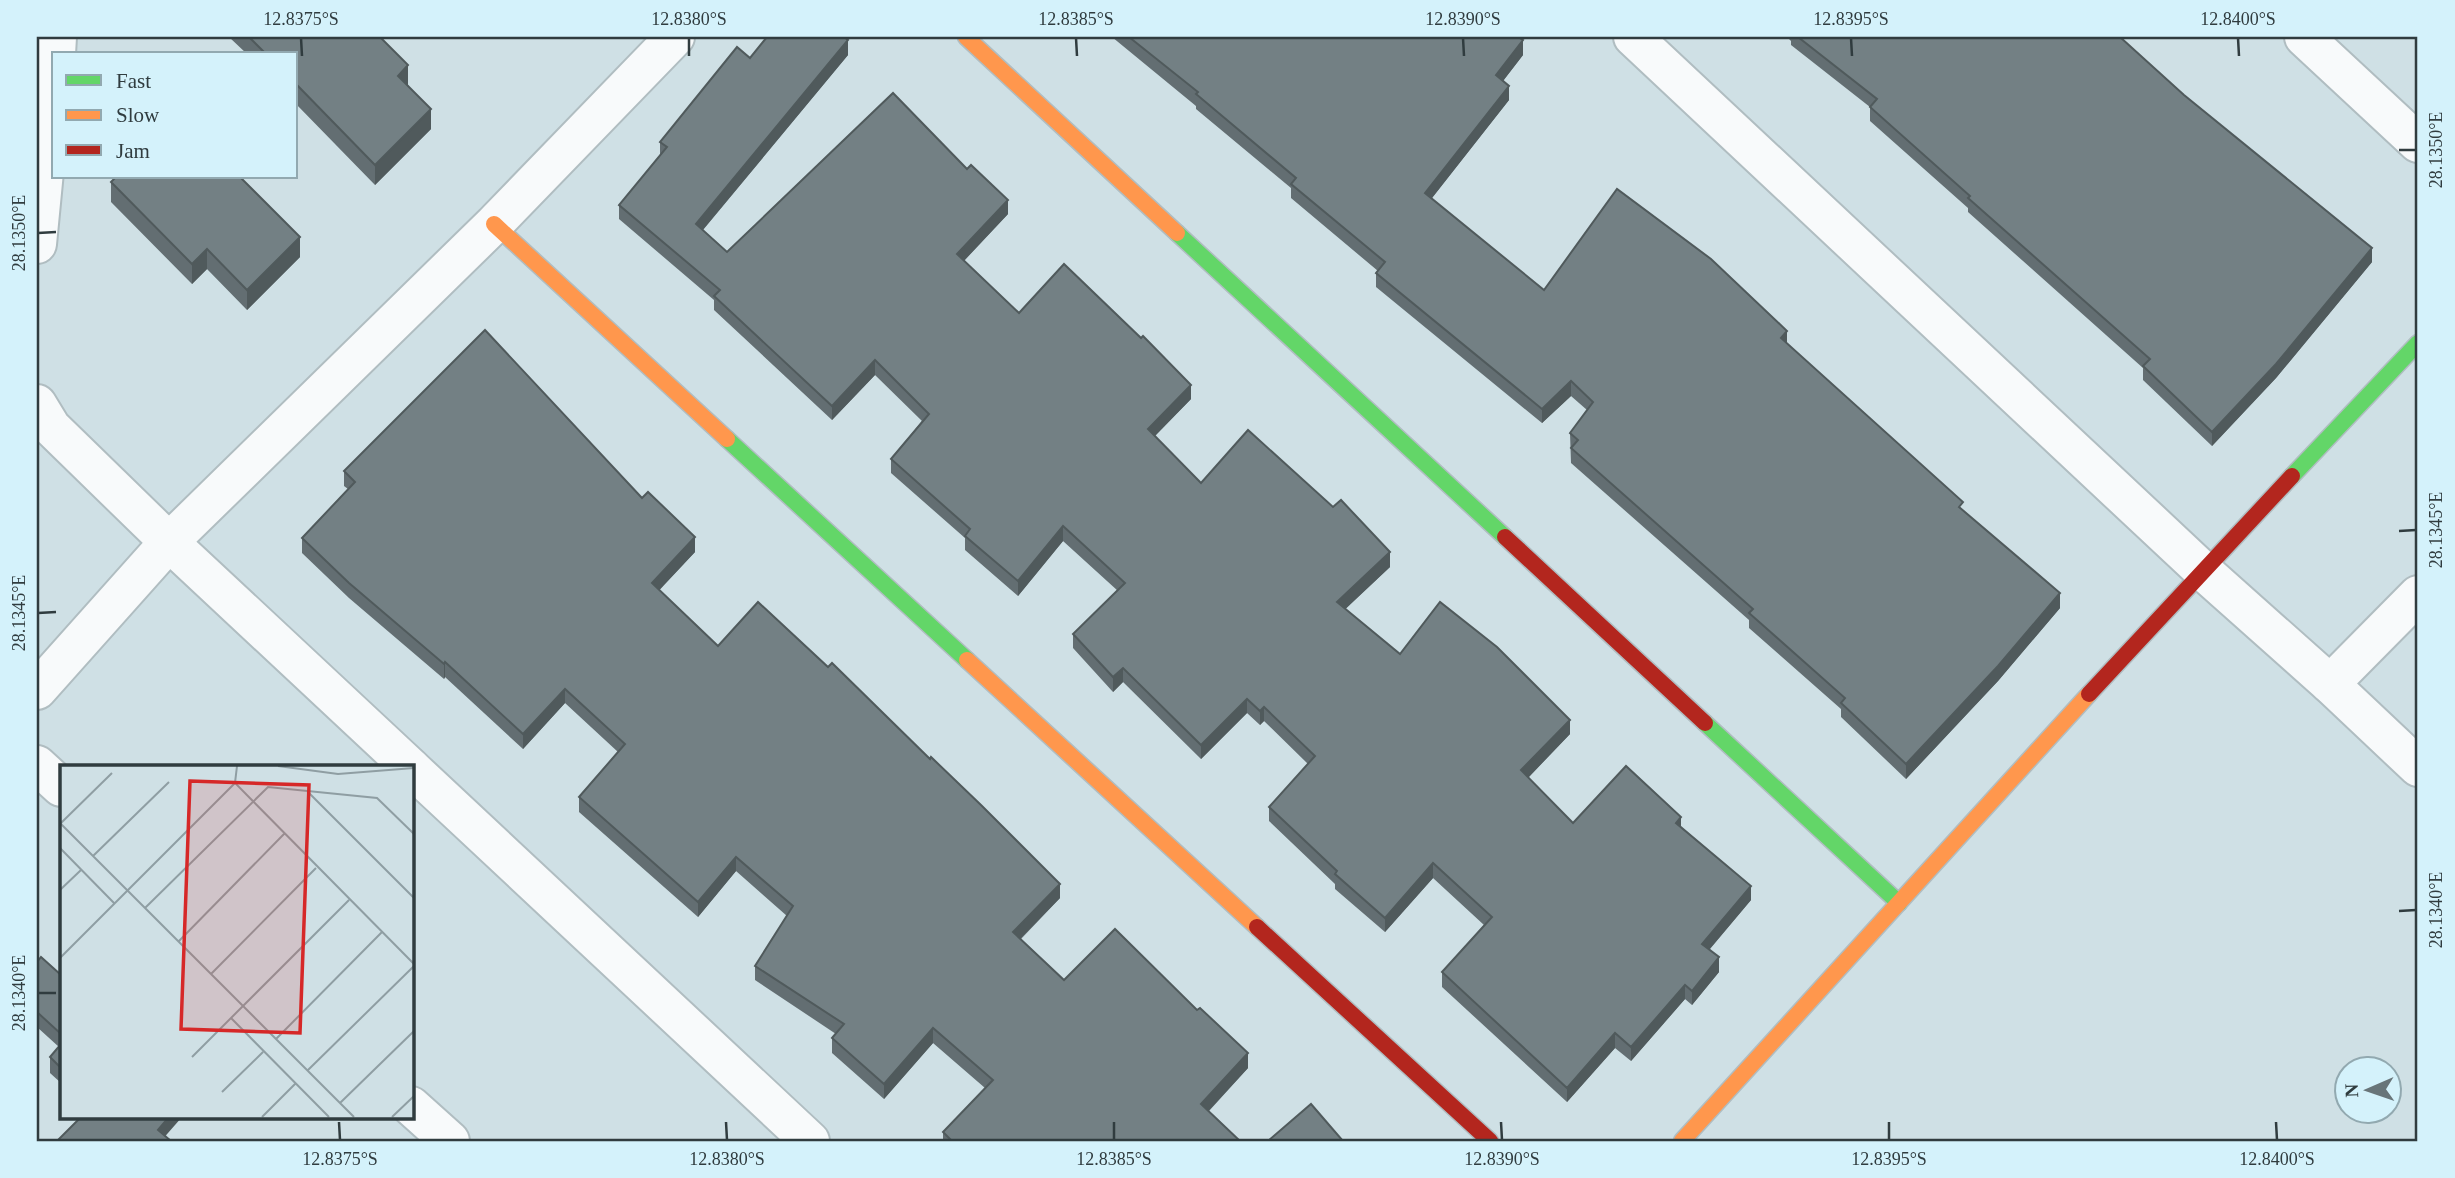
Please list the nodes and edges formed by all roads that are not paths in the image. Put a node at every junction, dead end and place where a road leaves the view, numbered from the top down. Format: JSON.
{"nodes":[{"id":1,"x":675,"y":37,"type":"edge"},
{"id":2,"x":966,"y":37,"type":"edge"},
{"id":3,"x":1633,"y":37,"type":"edge"},
{"id":4,"x":2304,"y":37,"type":"edge"},
{"id":5,"x":52,"y":89,"type":"edge"},
{"id":6,"x":2418,"y":144,"type":"edge"},
{"id":7,"x":494,"y":224,"type":"junction"},
{"id":8,"x":37,"y":244,"type":"edge"},
{"id":9,"x":2418,"y":343,"type":"edge"},
{"id":10,"x":37,"y":404,"type":"edge"},
{"id":11,"x":169,"y":541,"type":"junction"},
{"id":12,"x":2202,"y":570,"type":"junction"},
{"id":13,"x":2418,"y":595,"type":"edge"},
{"id":14,"x":2330,"y":684,"type":"junction"},
{"id":15,"x":37,"y":690,"type":"edge"},
{"id":16,"x":37,"y":765,"type":"edge"},
{"id":17,"x":409,"y":765,"type":"edge"},
{"id":18,"x":2418,"y":767,"type":"edge"},
{"id":19,"x":413,"y":769,"type":"edge"},
{"id":20,"x":60,"y":786,"type":"edge"},
{"id":21,"x":1899,"y":903,"type":"junction"},
{"id":22,"x":413,"y":1108,"type":"edge"},
{"id":23,"x":450,"y":1141,"type":"edge"},
{"id":24,"x":810,"y":1141,"type":"edge"},
{"id":25,"x":1490,"y":1141,"type":"edge"},
{"id":26,"x":1682,"y":1141,"type":"edge"}],
"edges":[{"from":1,"to":7,"type":"street"},
{"from":2,"to":21,"type":"street"},
{"from":3,"to":12,"type":"street"},
{"from":4,"to":6,"type":"street"},
{"from":5,"to":8,"type":"street"},
{"from":7,"to":11,"type":"street"},
{"from":7,"to":25,"type":"street"},
{"from":9,"to":12,"type":"street"},
{"from":10,"to":11,"type":"street"},
{"from":11,"to":15,"type":"street"},
{"from":11,"to":17,"type":"street"},
{"from":12,"to":14,"type":"street"},
{"from":12,"to":21,"type":"street"},
{"from":13,"to":14,"type":"street"},
{"from":14,"to":18,"type":"street"},
{"from":16,"to":20,"type":"street"},
{"from":19,"to":24,"type":"street"},
{"from":21,"to":26,"type":"street"},
{"from":22,"to":23,"type":"street"}]}
